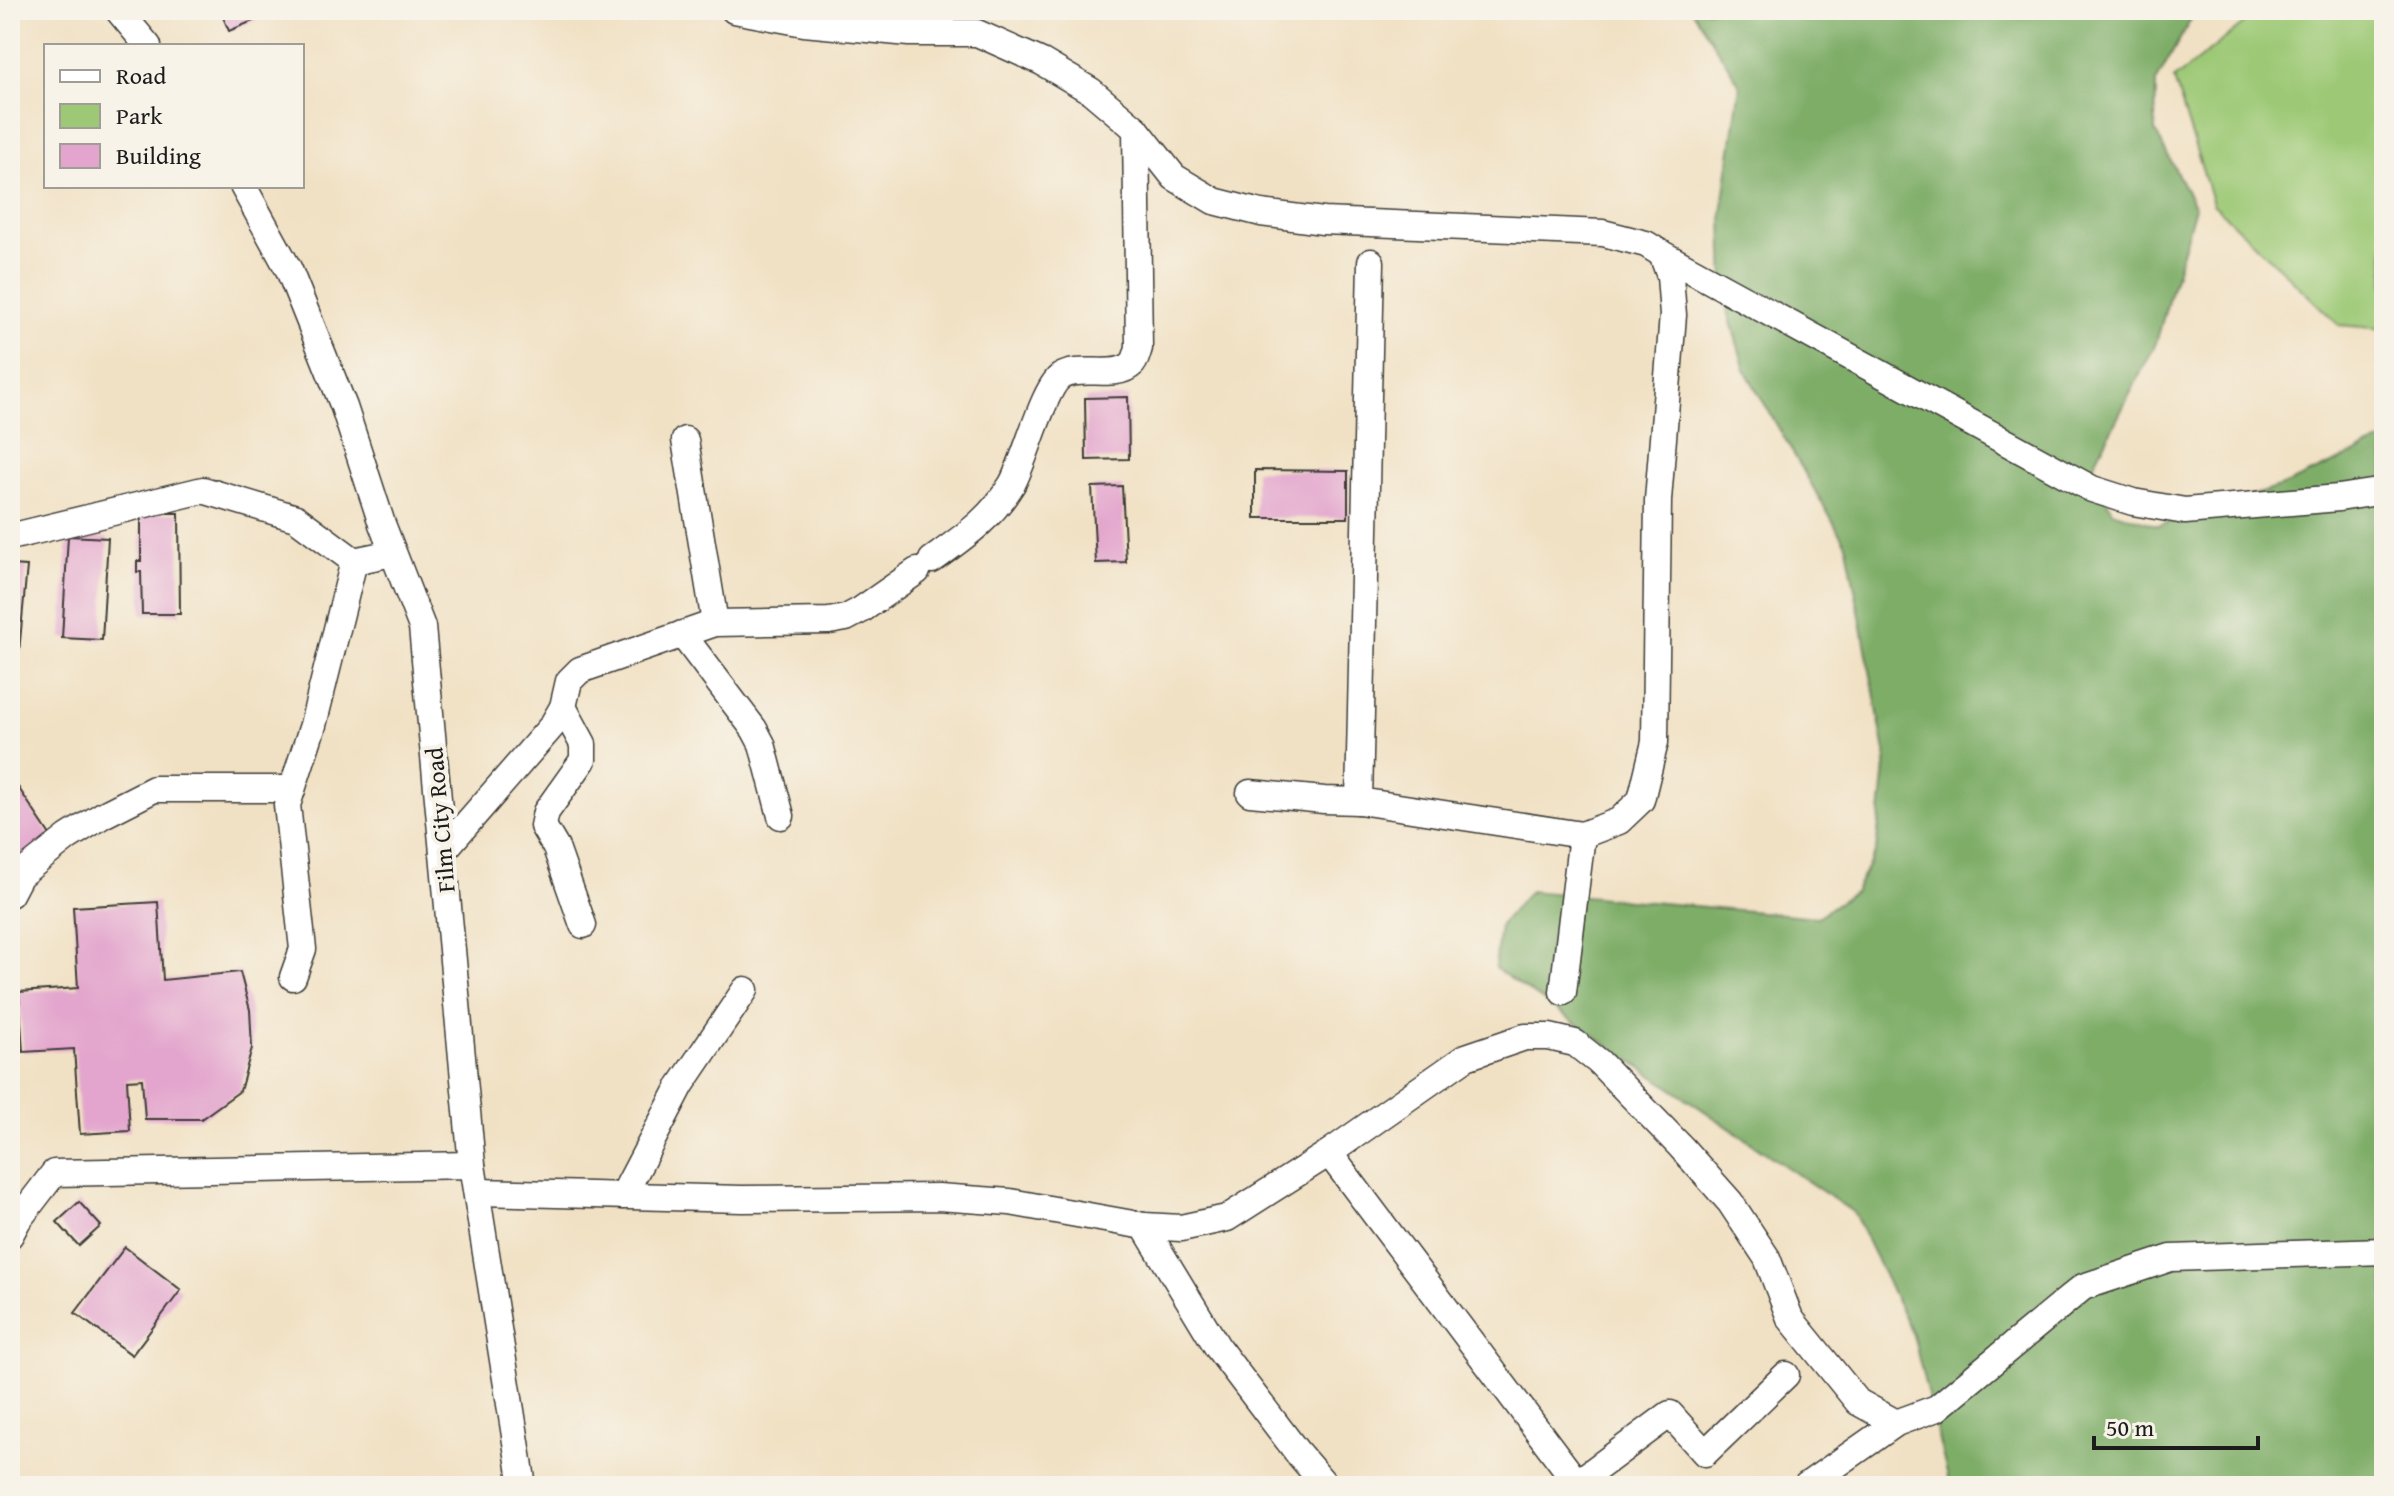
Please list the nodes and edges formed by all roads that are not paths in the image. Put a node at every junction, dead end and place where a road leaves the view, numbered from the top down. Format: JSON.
{"nodes":[{"id":1,"x":118,"y":10,"type":"edge"},
{"id":2,"x":734,"y":10,"type":"edge"},
{"id":3,"x":146,"y":44,"type":"edge"},
{"id":4,"x":1136,"y":129,"type":"junction"},
{"id":5,"x":244,"y":188,"type":"edge"},
{"id":6,"x":1662,"y":254,"type":"junction"},
{"id":7,"x":1371,"y":262,"type":"dead end"},
{"id":8,"x":685,"y":440,"type":"dead end"},
{"id":9,"x":2384,"y":491,"type":"edge"},
{"id":10,"x":10,"y":537,"type":"edge"},
{"id":11,"x":392,"y":553,"type":"junction"},
{"id":12,"x":354,"y":561,"type":"junction"},
{"id":13,"x":715,"y":623,"type":"junction"},
{"id":14,"x":682,"y":634,"type":"junction"},
{"id":15,"x":563,"y":707,"type":"junction"},
{"id":16,"x":292,"y":789,"type":"junction"},
{"id":17,"x":1250,"y":793,"type":"dead end"},
{"id":18,"x":1359,"y":801,"type":"junction"},
{"id":19,"x":781,"y":816,"type":"dead end"},
{"id":20,"x":1582,"y":835,"type":"junction"},
{"id":21,"x":443,"y":851,"type":"junction"},
{"id":22,"x":10,"y":894,"type":"edge"},
{"id":23,"x":583,"y":925,"type":"dead end"},
{"id":24,"x":293,"y":977,"type":"dead end"},
{"id":25,"x":745,"y":990,"type":"dead end"},
{"id":26,"x":1563,"y":992,"type":"dead end"},
{"id":27,"x":1329,"y":1153,"type":"junction"},
{"id":28,"x":472,"y":1165,"type":"junction"},
{"id":29,"x":477,"y":1192,"type":"junction"},
{"id":30,"x":623,"y":1196,"type":"junction"},
{"id":31,"x":1144,"y":1226,"type":"junction"},
{"id":32,"x":10,"y":1235,"type":"edge"},
{"id":33,"x":2384,"y":1251,"type":"edge"},
{"id":34,"x":1786,"y":1375,"type":"dead end"},
{"id":35,"x":1896,"y":1423,"type":"junction"},
{"id":36,"x":523,"y":1486,"type":"edge"},
{"id":37,"x":1326,"y":1486,"type":"edge"},
{"id":38,"x":1806,"y":1486,"type":"edge"}],
"edges":[{"from":1,"to":3,"type":"street"},
{"from":2,"to":4,"type":"street"},
{"from":4,"to":6,"type":"street"},
{"from":4,"to":13,"type":"street"},
{"from":5,"to":11,"type":"street","name":"Film City Road"},
{"from":6,"to":9,"type":"street"},
{"from":6,"to":20,"type":"street"},
{"from":7,"to":18,"type":"street"},
{"from":8,"to":13,"type":"street"},
{"from":10,"to":12,"type":"street"},
{"from":11,"to":12,"type":"street"},
{"from":11,"to":21,"type":"street","name":"Film City Road"},
{"from":12,"to":16,"type":"street"},
{"from":13,"to":14,"type":"street"},
{"from":14,"to":15,"type":"street"},
{"from":14,"to":19,"type":"street"},
{"from":15,"to":21,"type":"street"},
{"from":15,"to":23,"type":"street"},
{"from":16,"to":22,"type":"street"},
{"from":16,"to":24,"type":"street"},
{"from":17,"to":18,"type":"street"},
{"from":18,"to":20,"type":"street"},
{"from":20,"to":26,"type":"street"},
{"from":21,"to":28,"type":"street","name":"Film City Road"},
{"from":25,"to":30,"type":"street"},
{"from":27,"to":31,"type":"street"},
{"from":27,"to":34,"type":"street"},
{"from":27,"to":35,"type":"street"},
{"from":28,"to":29,"type":"street","name":"Film City Road"},
{"from":28,"to":32,"type":"street"},
{"from":29,"to":30,"type":"street"},
{"from":29,"to":36,"type":"street","name":"Film City Road"},
{"from":30,"to":31,"type":"street"},
{"from":31,"to":37,"type":"street"},
{"from":33,"to":35,"type":"street"},
{"from":35,"to":38,"type":"street"}]}
